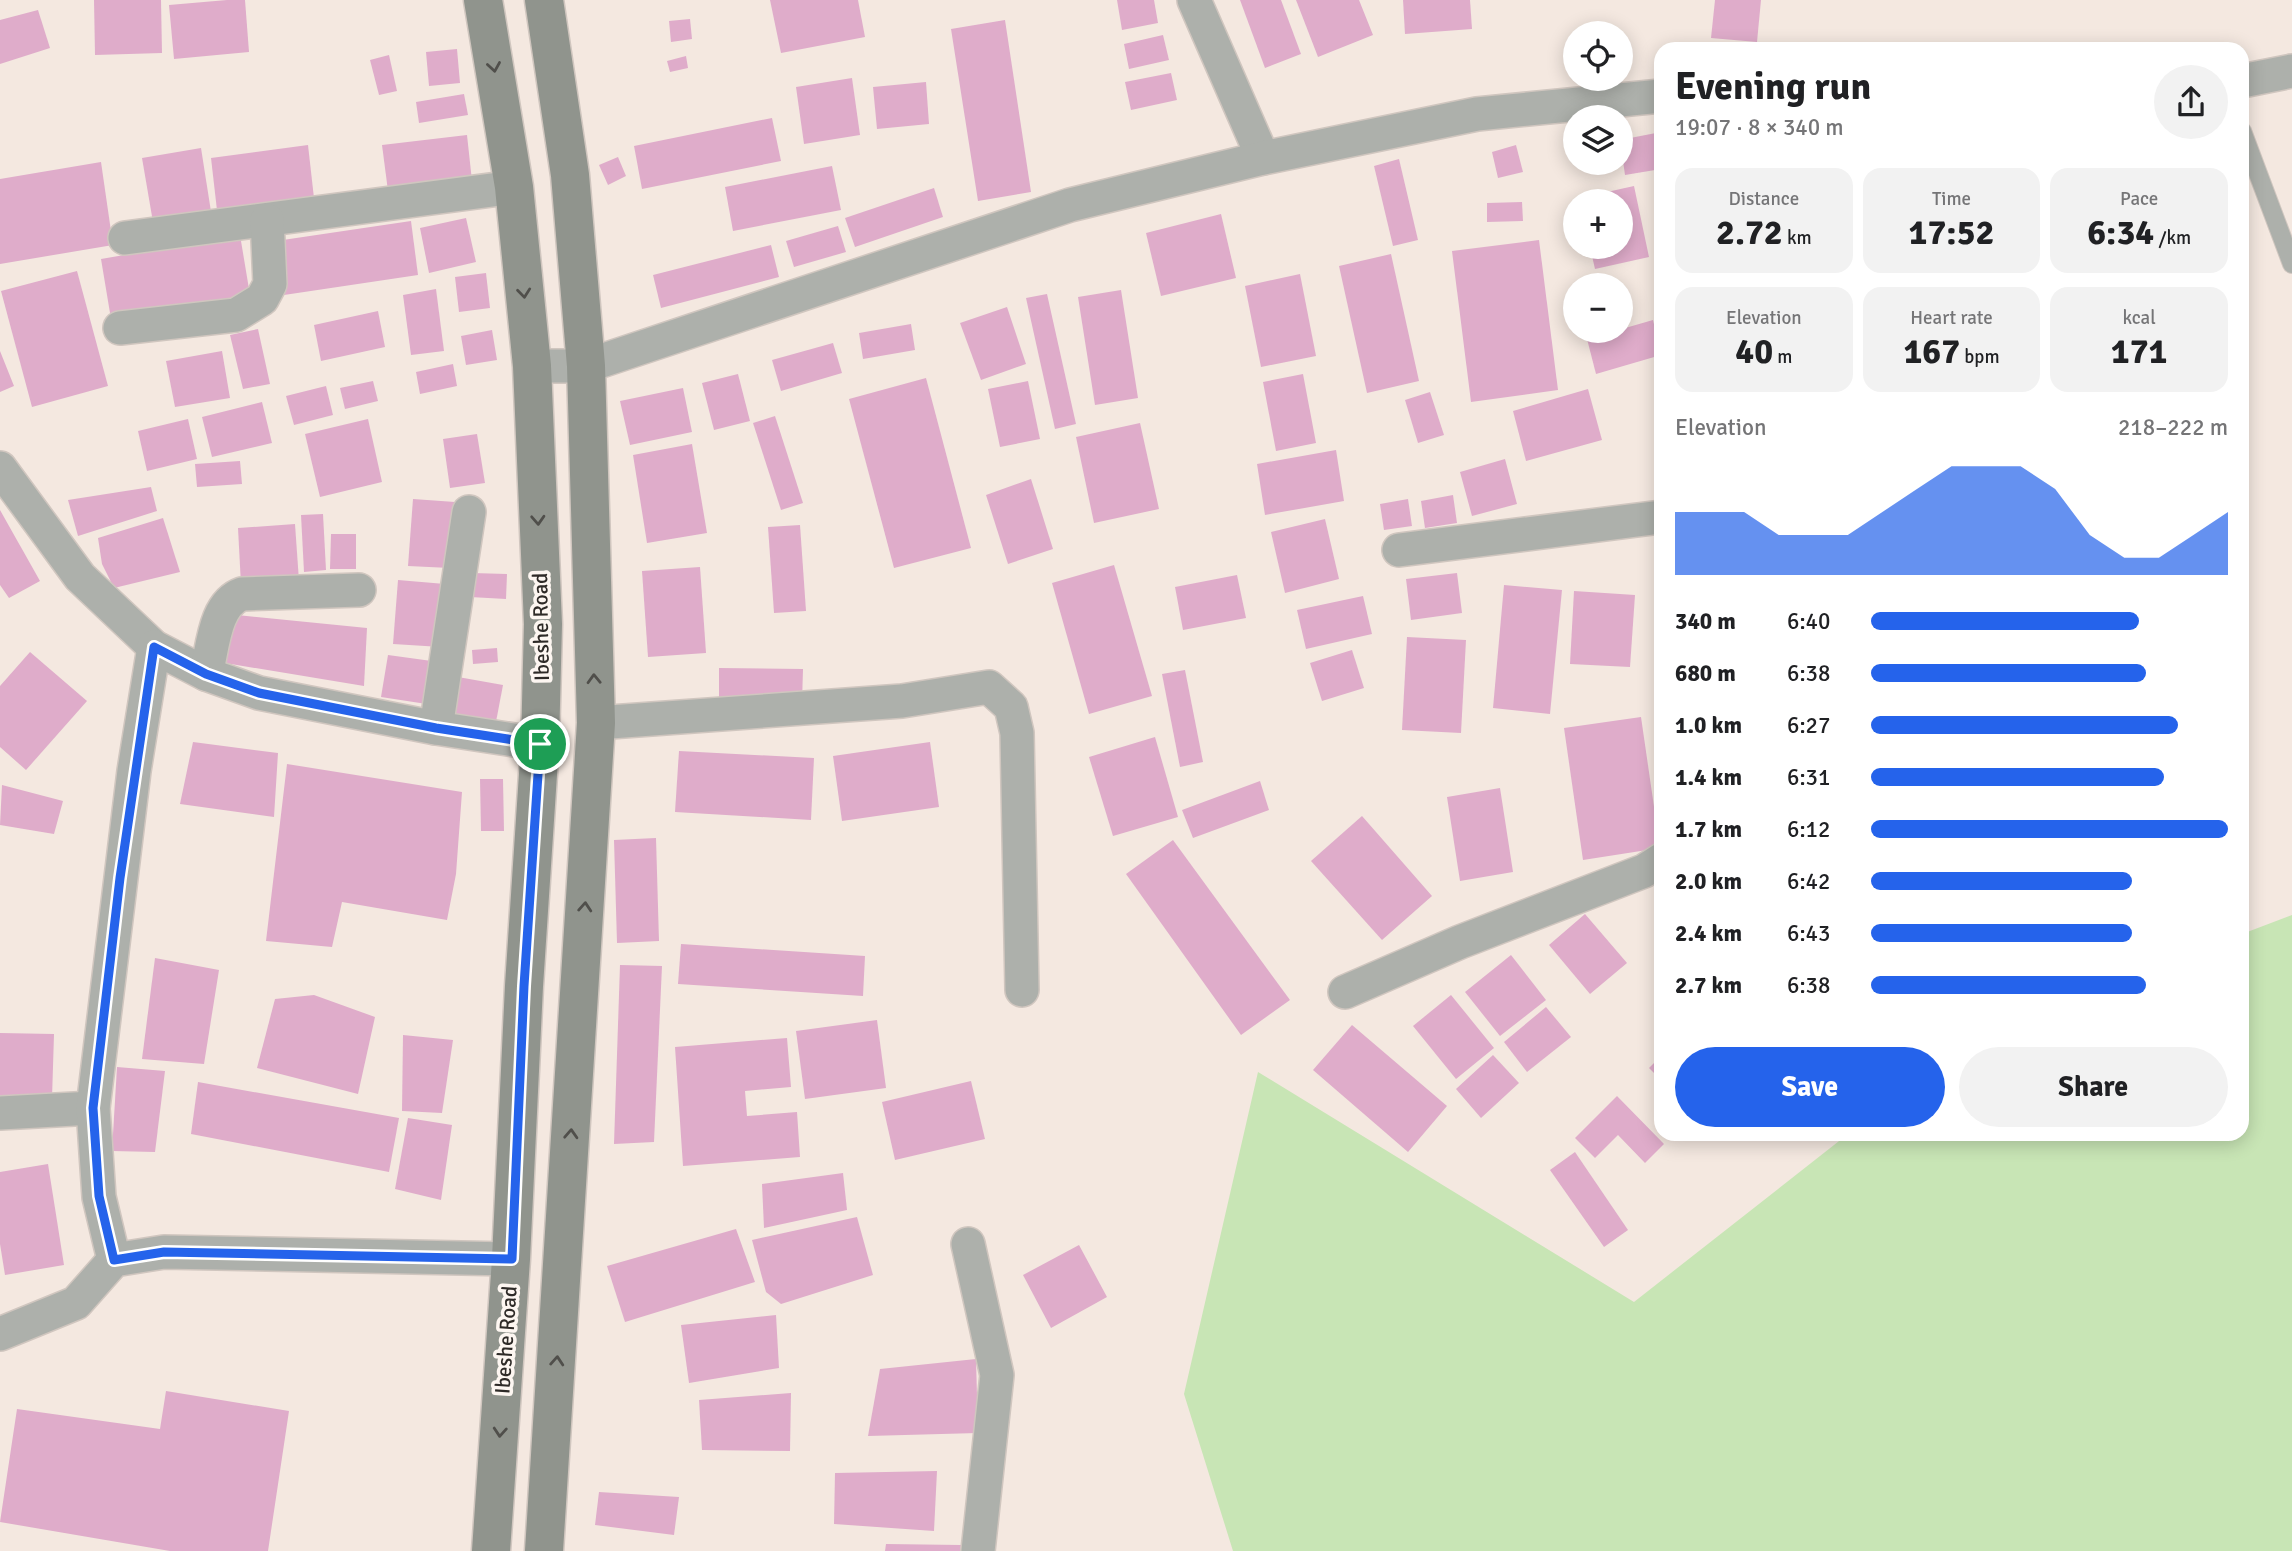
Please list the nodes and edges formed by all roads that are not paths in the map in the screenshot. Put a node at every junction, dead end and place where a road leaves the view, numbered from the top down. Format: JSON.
{"nodes":[{"id":1,"x":483,"y":0,"type":"edge"},
{"id":2,"x":544,"y":0,"type":"edge"},
{"id":3,"x":1194,"y":0,"type":"edge"},
{"id":4,"x":2292,"y":71,"type":"edge"},
{"id":5,"x":2249,"y":80,"type":"edge"},
{"id":6,"x":1654,"y":97,"type":"edge"},
{"id":7,"x":2249,"y":150,"type":"edge"},
{"id":8,"x":1263,"y":158,"type":"junction"},
{"id":9,"x":514,"y":187,"type":"junction"},
{"id":10,"x":267,"y":220,"type":"junction"},
{"id":11,"x":125,"y":238,"type":"dead end"},
{"id":12,"x":2292,"y":264,"type":"edge"},
{"id":13,"x":120,"y":328,"type":"dead end"},
{"id":14,"x":531,"y":366,"type":"junction"},
{"id":15,"x":586,"y":366,"type":"junction"},
{"id":16,"x":0,"y":468,"type":"edge"},
{"id":17,"x":469,"y":512,"type":"dead end"},
{"id":18,"x":1654,"y":518,"type":"edge"},
{"id":19,"x":1399,"y":550,"type":"dead end"},
{"id":20,"x":359,"y":590,"type":"dead end"},
{"id":21,"x":154,"y":647,"type":"junction"},
{"id":22,"x":206,"y":674,"type":"junction"},
{"id":23,"x":596,"y":723,"type":"junction"},
{"id":24,"x":436,"y":728,"type":"junction"},
{"id":25,"x":540,"y":744,"type":"junction"},
{"id":26,"x":1654,"y":865,"type":"edge"},
{"id":27,"x":1021,"y":990,"type":"dead end"},
{"id":28,"x":1345,"y":992,"type":"dead end"},
{"id":29,"x":93,"y":1108,"type":"junction"},
{"id":30,"x":0,"y":1113,"type":"edge"},
{"id":31,"x":968,"y":1244,"type":"dead end"},
{"id":32,"x":512,"y":1259,"type":"junction"},
{"id":33,"x":114,"y":1260,"type":"junction"},
{"id":34,"x":0,"y":1334,"type":"edge"},
{"id":35,"x":491,"y":1551,"type":"edge"},
{"id":36,"x":544,"y":1551,"type":"edge"},
{"id":37,"x":978,"y":1551,"type":"edge"}],
"edges":[{"from":1,"to":9,"type":"main road","name":"Ibeshe Road","one_way":true},
{"from":2,"to":15,"type":"main road"},
{"from":3,"to":8,"type":"street"},
{"from":4,"to":5,"type":"street"},
{"from":6,"to":8,"type":"street"},
{"from":7,"to":12,"type":"lane"},
{"from":8,"to":15,"type":"street"},
{"from":9,"to":10,"type":"street"},
{"from":9,"to":14,"type":"main road","name":"Ibeshe Road","one_way":true},
{"from":10,"to":11,"type":"street"},
{"from":10,"to":13,"type":"street"},
{"from":14,"to":15,"type":"street"},
{"from":14,"to":25,"type":"main road","name":"Ibeshe Road","one_way":true},
{"from":23,"to":15,"type":"main road","one_way":true},
{"from":16,"to":21,"type":"street"},
{"from":17,"to":24,"type":"street"},
{"from":18,"to":19,"type":"street"},
{"from":20,"to":22,"type":"street"},
{"from":21,"to":22,"type":"street"},
{"from":21,"to":29,"type":"street"},
{"from":22,"to":24,"type":"street"},
{"from":23,"to":27,"type":"street"},
{"from":36,"to":23,"type":"main road","one_way":true},
{"from":24,"to":25,"type":"street"},
{"from":25,"to":32,"type":"main road","name":"Ibeshe Road"},
{"from":26,"to":28,"type":"street"},
{"from":29,"to":30,"type":"street"},
{"from":29,"to":33,"type":"street"},
{"from":31,"to":37,"type":"street"},
{"from":32,"to":33,"type":"street"},
{"from":32,"to":35,"type":"main road","name":"Ibeshe Road","one_way":true},
{"from":33,"to":34,"type":"street"}]}
